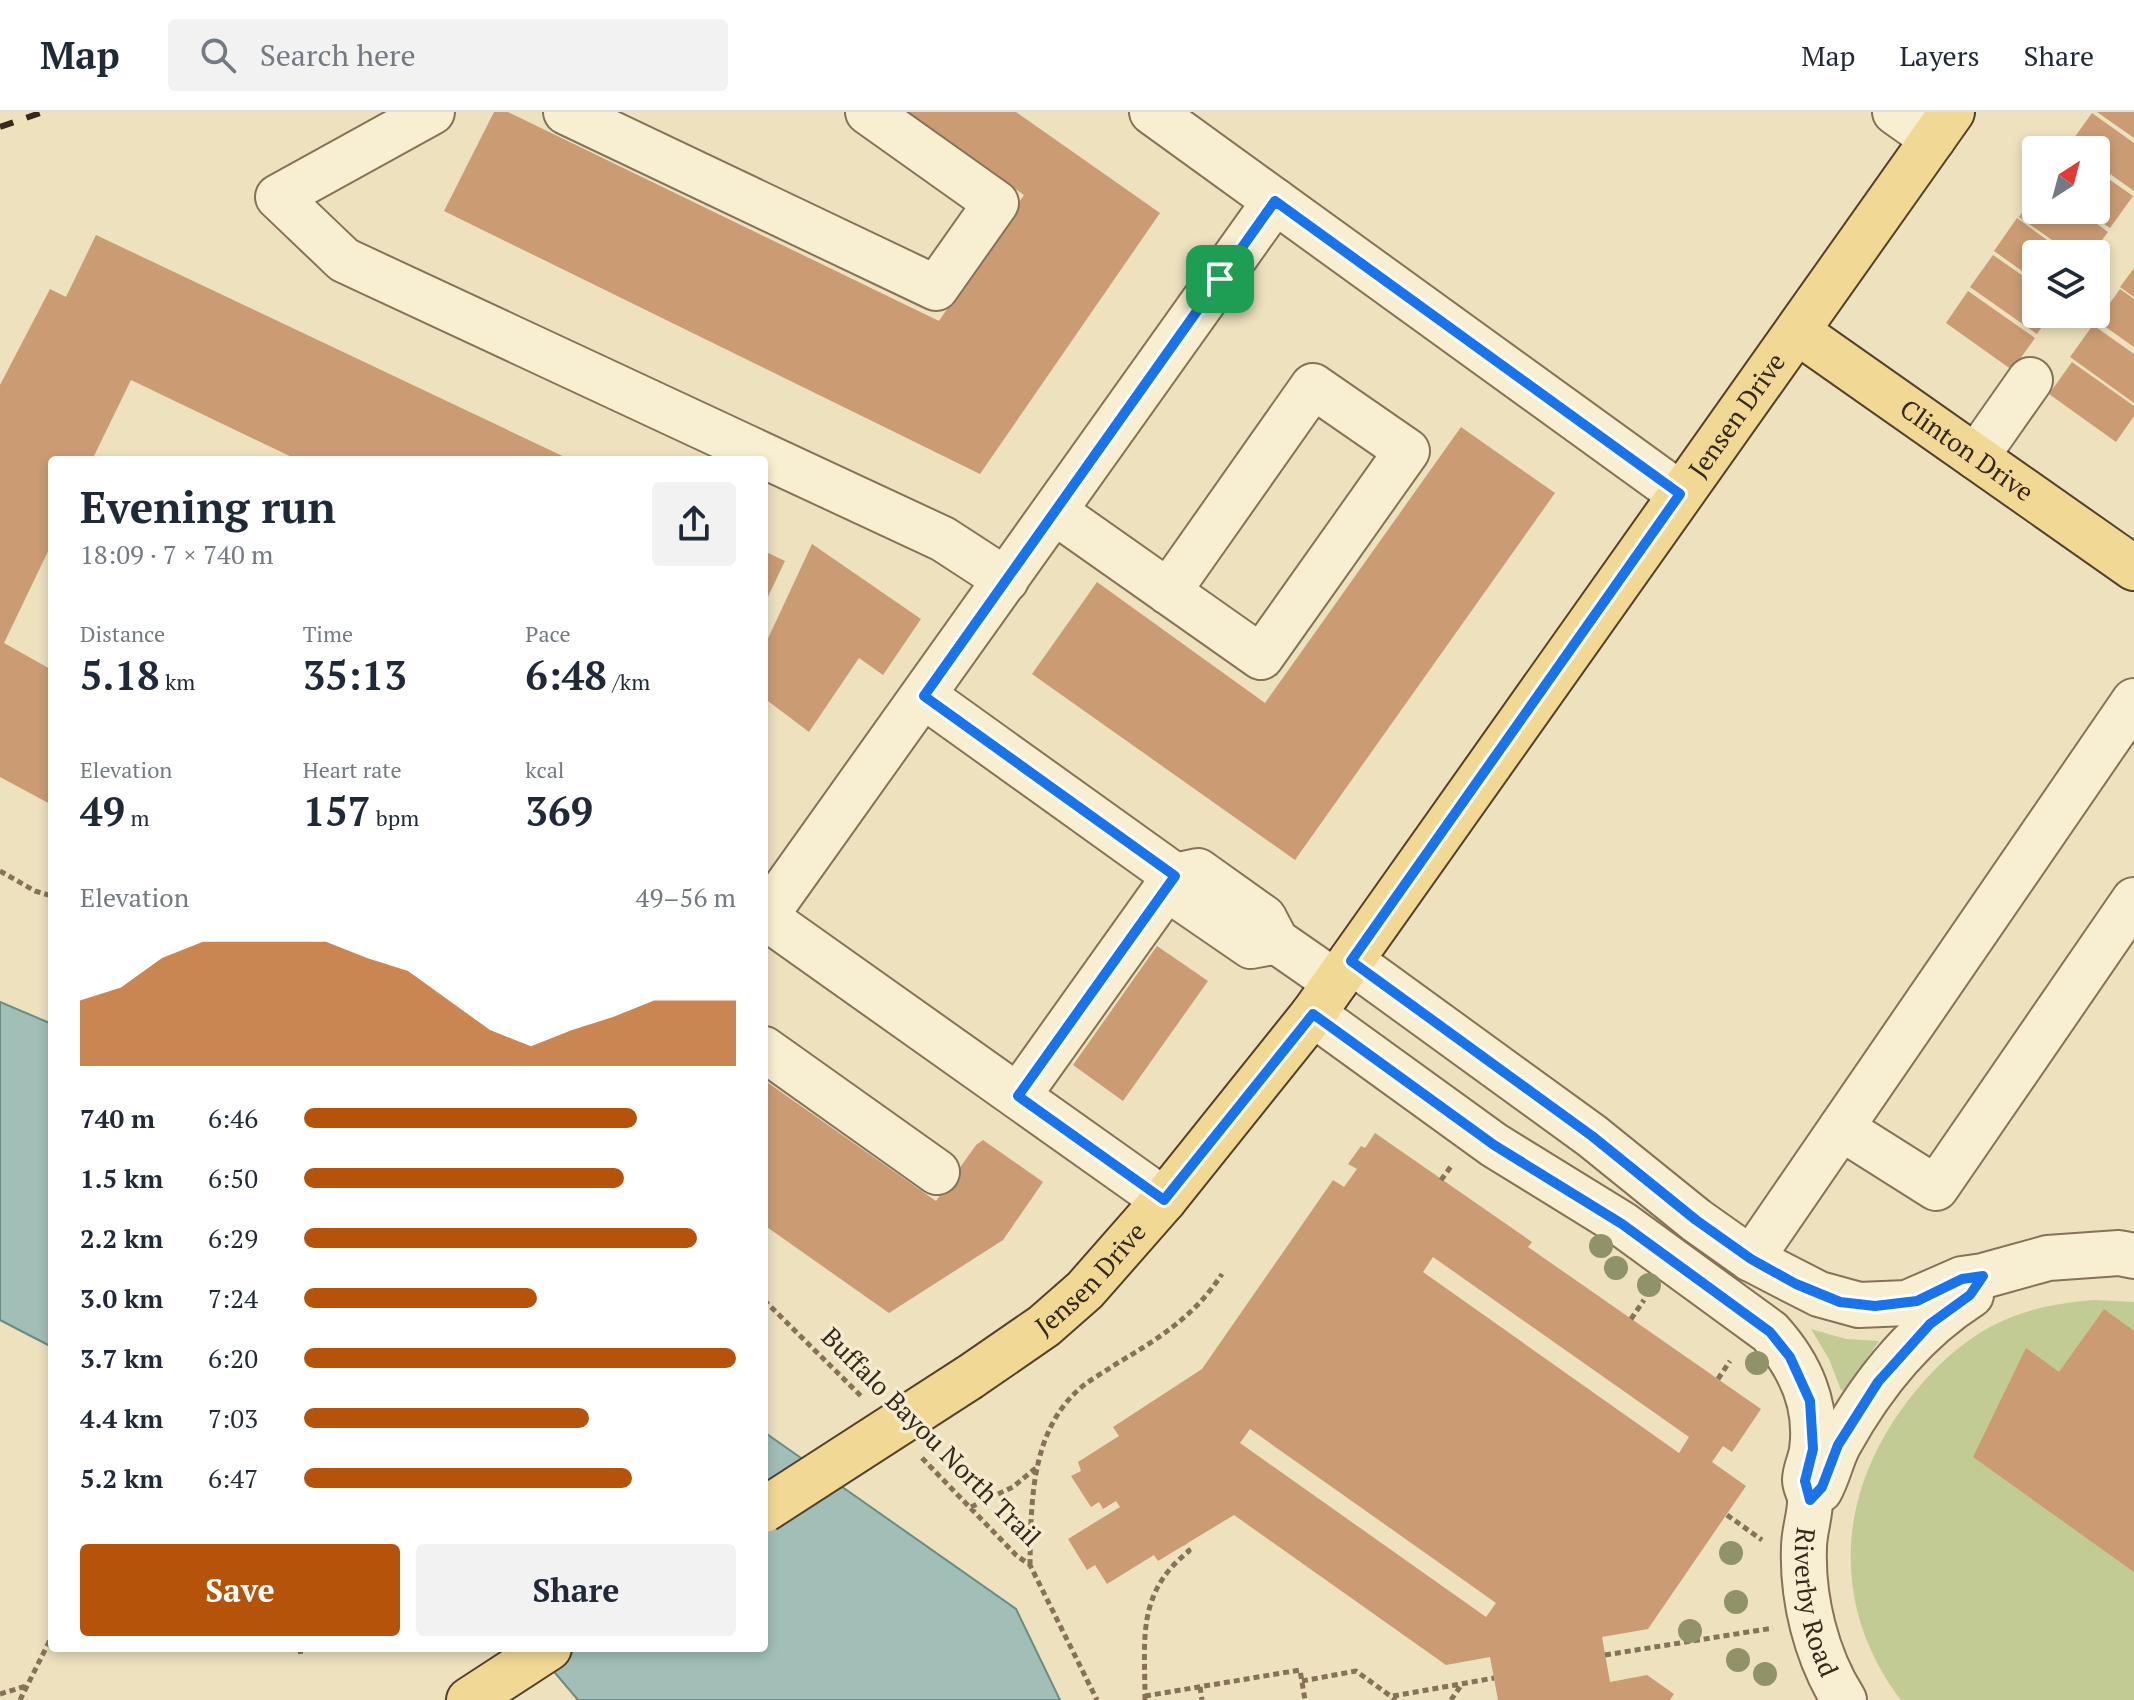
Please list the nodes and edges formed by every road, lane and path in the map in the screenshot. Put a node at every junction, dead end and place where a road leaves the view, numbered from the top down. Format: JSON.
{"nodes":[{"id":1,"x":432,"y":112,"type":"edge"},
{"id":2,"x":566,"y":112,"type":"edge"},
{"id":3,"x":868,"y":112,"type":"edge"},
{"id":4,"x":1152,"y":112,"type":"edge"},
{"id":5,"x":1895,"y":112,"type":"edge"},
{"id":6,"x":1942,"y":126,"type":"edge"},
{"id":7,"x":1275,"y":201,"type":"junction"},
{"id":8,"x":1798,"y":332,"type":"junction"},
{"id":9,"x":2030,"y":380,"type":"dead end"},
{"id":10,"x":765,"y":456,"type":"edge"},
{"id":11,"x":768,"y":457,"type":"edge"},
{"id":12,"x":1976,"y":457,"type":"junction"},
{"id":13,"x":1680,"y":494,"type":"junction"},
{"id":14,"x":1055,"y":512,"type":"junction"},
{"id":15,"x":2134,"y":568,"type":"edge"},
{"id":16,"x":1006,"y":580,"type":"junction"},
{"id":17,"x":1168,"y":592,"type":"junction"},
{"id":18,"x":924,"y":696,"type":"junction"},
{"id":19,"x":2134,"y":701,"type":"edge"},
{"id":20,"x":2122,"y":746,"type":"edge"},
{"id":21,"x":0,"y":871,"type":"edge"},
{"id":22,"x":1175,"y":876,"type":"junction"},
{"id":23,"x":48,"y":895,"type":"edge"},
{"id":24,"x":2134,"y":900,"type":"edge"},
{"id":25,"x":768,"y":911,"type":"edge"},
{"id":26,"x":768,"y":920,"type":"edge"},
{"id":27,"x":1333,"y":986,"type":"junction"},
{"id":28,"x":768,"y":1052,"type":"edge"},
{"id":29,"x":1018,"y":1096,"type":"junction"},
{"id":30,"x":1841,"y":1128,"type":"junction"},
{"id":31,"x":1452,"y":1164,"type":"dead end"},
{"id":32,"x":937,"y":1172,"type":"dead end"},
{"id":33,"x":1441,"y":1180,"type":"dead end"},
{"id":34,"x":1164,"y":1200,"type":"junction"},
{"id":35,"x":2134,"y":1256,"type":"edge"},
{"id":36,"x":1751,"y":1259,"type":"junction"},
{"id":37,"x":1222,"y":1274,"type":"dead end"},
{"id":38,"x":1983,"y":1276,"type":"junction"},
{"id":39,"x":1644,"y":1300,"type":"dead end"},
{"id":40,"x":768,"y":1304,"type":"edge"},
{"id":41,"x":1631,"y":1319,"type":"dead end"},
{"id":42,"x":1730,"y":1361,"type":"dead end"},
{"id":43,"x":1718,"y":1379,"type":"dead end"},
{"id":44,"x":870,"y":1405,"type":"dead end"},
{"id":45,"x":915,"y":1450,"type":"dead end"},
{"id":46,"x":1037,"y":1466,"type":"junction"},
{"id":47,"x":1810,"y":1500,"type":"junction"},
{"id":48,"x":768,"y":1507,"type":"edge"},
{"id":49,"x":970,"y":1507,"type":"junction"},
{"id":50,"x":1727,"y":1515,"type":"dead end"},
{"id":51,"x":1766,"y":1543,"type":"dead end"},
{"id":52,"x":1185,"y":1545,"type":"dead end"},
{"id":53,"x":1030,"y":1565,"type":"junction"},
{"id":54,"x":1773,"y":1628,"type":"dead end"},
{"id":55,"x":48,"y":1644,"type":"edge"},
{"id":56,"x":300,"y":1652,"type":"edge"},
{"id":57,"x":543,"y":1652,"type":"edge"},
{"id":58,"x":1605,"y":1655,"type":"dead end"},
{"id":59,"x":301,"y":1658,"type":"dead end"},
{"id":60,"x":1494,"y":1678,"type":"dead end"},
{"id":61,"x":1302,"y":1681,"type":"junction"},
{"id":62,"x":1463,"y":1683,"type":"junction"},
{"id":63,"x":27,"y":1686,"type":"junction"},
{"id":64,"x":1200,"y":1687,"type":"junction"},
{"id":65,"x":0,"y":1694,"type":"edge"},
{"id":66,"x":1145,"y":1698,"type":"edge"},
{"id":67,"x":1394,"y":1698,"type":"edge"},
{"id":68,"x":20,"y":1700,"type":"edge"},
{"id":69,"x":469,"y":1700,"type":"edge"},
{"id":70,"x":1097,"y":1700,"type":"edge"},
{"id":71,"x":1202,"y":1700,"type":"edge"},
{"id":72,"x":1305,"y":1700,"type":"edge"},
{"id":73,"x":1451,"y":1700,"type":"edge"},
{"id":74,"x":1844,"y":1700,"type":"edge"}],
"edges":[{"from":1,"to":10,"type":"street"},
{"from":2,"to":3,"type":"street"},
{"from":4,"to":7,"type":"street"},
{"from":5,"to":6,"type":"street"},
{"from":6,"to":8,"type":"main road","name":"Jensen Drive"},
{"from":7,"to":13,"type":"street"},
{"from":7,"to":14,"type":"street"},
{"from":8,"to":12,"type":"main road","name":"Clinton Drive"},
{"from":8,"to":13,"type":"main road","name":"Jensen Drive"},
{"from":9,"to":12,"type":"street"},
{"from":11,"to":16,"type":"street"},
{"from":12,"to":15,"type":"main road","name":"Clinton Drive"},
{"from":13,"to":27,"type":"main road","name":"Jensen Drive"},
{"from":14,"to":16,"type":"street"},
{"from":14,"to":17,"type":"street"},
{"from":16,"to":18,"type":"street"},
{"from":17,"to":17,"type":"street"},
{"from":18,"to":22,"type":"street"},
{"from":18,"to":25,"type":"street"},
{"from":19,"to":20,"type":"street"},
{"from":20,"to":30,"type":"street"},
{"from":21,"to":23,"type":"path"},
{"from":22,"to":27,"type":"street"},
{"from":22,"to":29,"type":"street"},
{"from":24,"to":30,"type":"street"},
{"from":26,"to":29,"type":"street"},
{"from":27,"to":34,"type":"main road","name":"Jensen Drive"},
{"from":27,"to":36,"type":"street"},
{"from":27,"to":47,"type":"street"},
{"from":28,"to":32,"type":"street"},
{"from":29,"to":34,"type":"street"},
{"from":30,"to":36,"type":"street"},
{"from":31,"to":33,"type":"path"},
{"from":34,"to":48,"type":"main road","name":"Jensen Drive","bridge":true},
{"from":35,"to":38,"type":"street"},
{"from":36,"to":38,"type":"street"},
{"from":37,"to":46,"type":"path"},
{"from":38,"to":47,"type":"street"},
{"from":39,"to":41,"type":"path"},
{"from":40,"to":44,"type":"path","name":"Buffalo Bayou North Trail"},
{"from":42,"to":43,"type":"path"},
{"from":45,"to":49,"type":"path","name":"Buffalo Bayou North Trail"},
{"from":46,"to":49,"type":"path"},
{"from":46,"to":53,"type":"path"},
{"from":47,"to":74,"type":"street","name":"Riverby Road"},
{"from":49,"to":53,"type":"path","name":"Buffalo Bayou North Trail"},
{"from":50,"to":51,"type":"path"},
{"from":52,"to":66,"type":"path"},
{"from":53,"to":70,"type":"path","name":"Buffalo Bayou North Trail"},
{"from":54,"to":58,"type":"path"},
{"from":55,"to":63,"type":"path"},
{"from":56,"to":59,"type":"path"},
{"from":57,"to":69,"type":"main road"},
{"from":60,"to":62,"type":"path"},
{"from":61,"to":64,"type":"path"},
{"from":61,"to":67,"type":"path"},
{"from":61,"to":72,"type":"path"},
{"from":62,"to":67,"type":"path"},
{"from":62,"to":73,"type":"path"},
{"from":63,"to":65,"type":"path"},
{"from":63,"to":68,"type":"path"},
{"from":64,"to":66,"type":"path"},
{"from":64,"to":71,"type":"path"}]}
